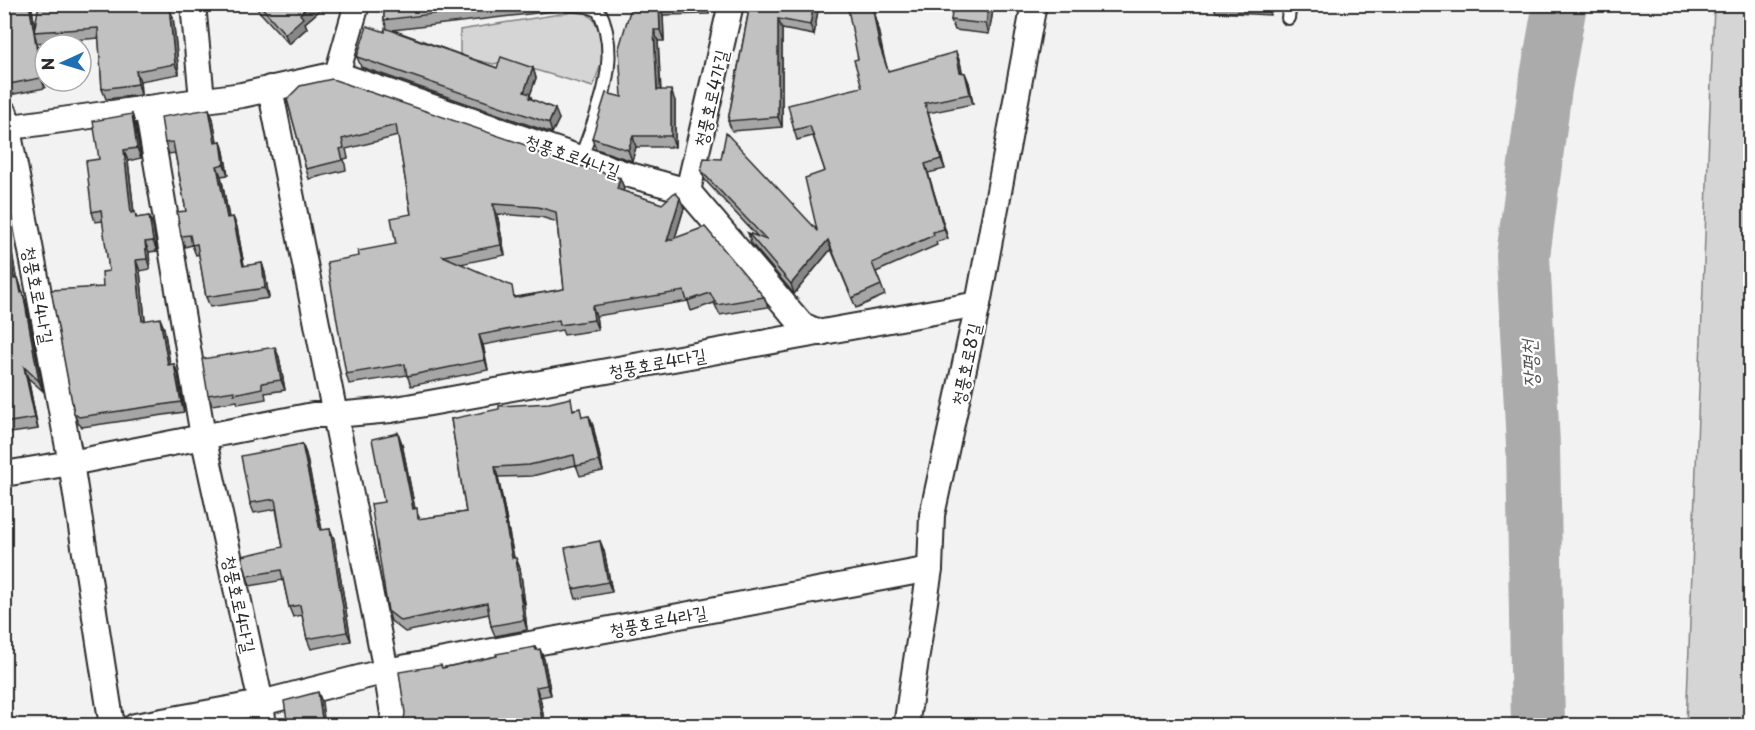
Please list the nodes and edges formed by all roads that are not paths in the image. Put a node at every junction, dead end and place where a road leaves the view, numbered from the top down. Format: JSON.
{"nodes":[{"id":1,"x":193,"y":4,"type":"edge"},
{"id":2,"x":357,"y":4,"type":"edge"},
{"id":3,"x":731,"y":4,"type":"edge"},
{"id":4,"x":1034,"y":4,"type":"edge"},
{"id":5,"x":1290,"y":4,"type":"edge"},
{"id":6,"x":569,"y":5,"type":"edge"},
{"id":7,"x":1288,"y":18,"type":"dead end"},
{"id":8,"x":337,"y":74,"type":"junction"},
{"id":9,"x":270,"y":88,"type":"junction"},
{"id":10,"x":202,"y":99,"type":"junction"},
{"id":11,"x":147,"y":108,"type":"junction"},
{"id":12,"x":5,"y":122,"type":"edge"},
{"id":13,"x":581,"y":158,"type":"junction"},
{"id":14,"x":688,"y":191,"type":"junction"},
{"id":15,"x":978,"y":304,"type":"junction"},
{"id":16,"x":821,"y":333,"type":"junction"},
{"id":17,"x":335,"y":416,"type":"junction"},
{"id":18,"x":203,"y":436,"type":"junction"},
{"id":19,"x":71,"y":463,"type":"junction"},
{"id":20,"x":4,"y":474,"type":"edge"},
{"id":21,"x":930,"y":569,"type":"junction"},
{"id":22,"x":386,"y":671,"type":"junction"},
{"id":23,"x":262,"y":714,"type":"edge"},
{"id":24,"x":112,"y":726,"type":"edge"},
{"id":25,"x":135,"y":726,"type":"edge"},
{"id":26,"x":395,"y":726,"type":"edge"},
{"id":27,"x":906,"y":726,"type":"edge"}],
"edges":[{"from":1,"to":10,"type":"street"},
{"from":2,"to":8,"type":"street"},
{"from":3,"to":14,"type":"street","name":"청풍호로4가길"},
{"from":4,"to":15,"type":"street","name":"청풍호로8길"},
{"from":5,"to":7,"type":"lane"},
{"from":6,"to":13,"type":"lane"},
{"from":8,"to":9,"type":"street","name":"청풍호로4나길"},
{"from":8,"to":13,"type":"street","name":"청풍호로4나길"},
{"from":9,"to":10,"type":"street","name":"청풍호로4나길"},
{"from":9,"to":17,"type":"street"},
{"from":10,"to":11,"type":"street","name":"청풍호로4나길"},
{"from":11,"to":12,"type":"street","name":"청풍호로4나길"},
{"from":11,"to":18,"type":"street"},
{"from":12,"to":19,"type":"street","name":"청풍호로4나길"},
{"from":13,"to":14,"type":"street","name":"청풍호로4나길"},
{"from":14,"to":16,"type":"street"},
{"from":15,"to":16,"type":"street","name":"청풍호로4다길"},
{"from":15,"to":21,"type":"street","name":"청풍호로8길"},
{"from":16,"to":17,"type":"street","name":"청풍호로4다길"},
{"from":17,"to":18,"type":"street","name":"청풍호로4다길"},
{"from":17,"to":22,"type":"street"},
{"from":18,"to":19,"type":"street","name":"청풍호로4다길"},
{"from":18,"to":23,"type":"street","name":"청풍호로4다길"},
{"from":19,"to":20,"type":"street","name":"청풍호로4다길"},
{"from":19,"to":24,"type":"street"},
{"from":21,"to":22,"type":"street","name":"청풍호로4라길"},
{"from":21,"to":27,"type":"street","name":"청풍호로8길"},
{"from":22,"to":23,"type":"street","name":"청풍호로4라길"},
{"from":22,"to":26,"type":"street"},
{"from":23,"to":25,"type":"street","name":"청풍호로4라길"}]}
